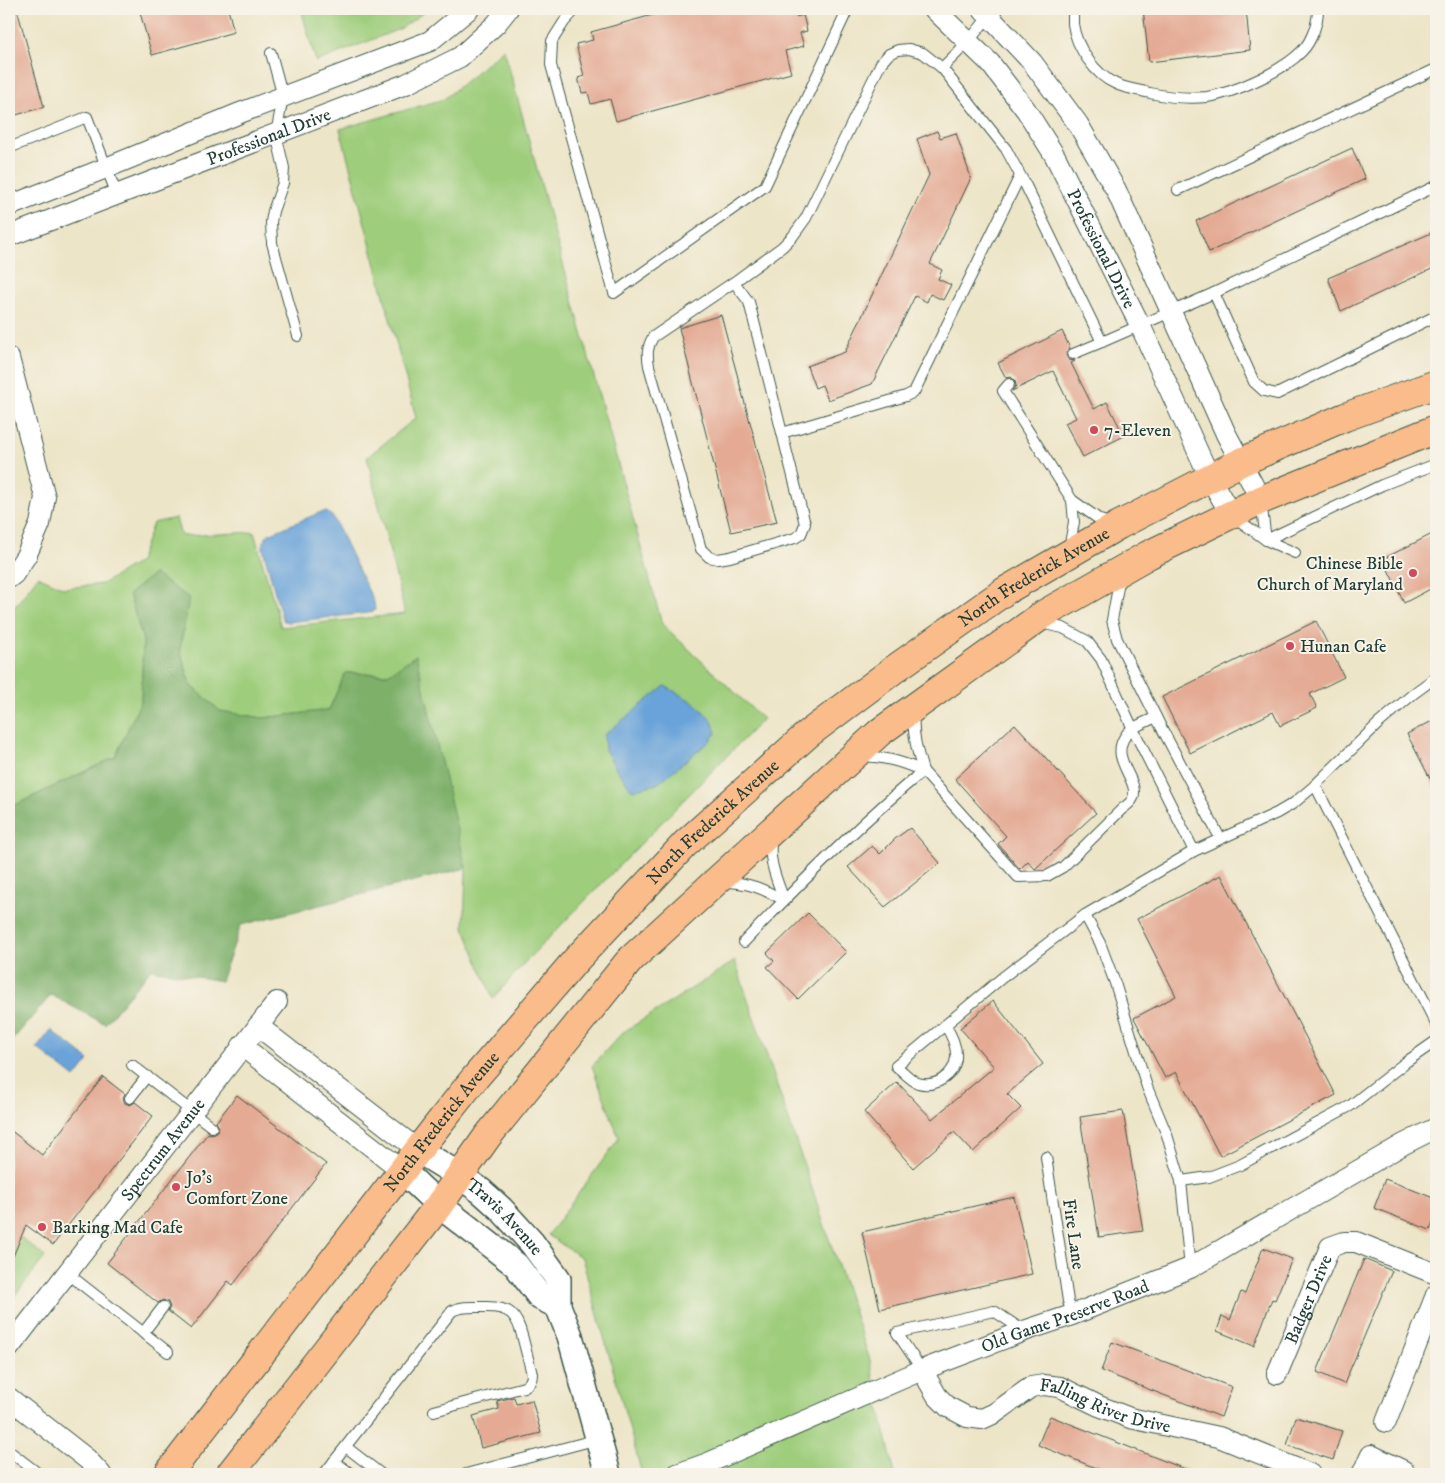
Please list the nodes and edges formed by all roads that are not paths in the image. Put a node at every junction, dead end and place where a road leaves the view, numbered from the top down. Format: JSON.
{"nodes":[{"id":1,"x":469,"y":9,"type":"edge"},
{"id":2,"x":508,"y":9,"type":"edge"},
{"id":3,"x":576,"y":9,"type":"edge"},
{"id":4,"x":934,"y":9,"type":"edge"},
{"id":5,"x":1073,"y":9,"type":"edge"},
{"id":6,"x":1318,"y":9,"type":"edge"},
{"id":7,"x":845,"y":11,"type":"edge"},
{"id":8,"x":989,"y":11,"type":"edge"},
{"id":9,"x":968,"y":42,"type":"junction"},
{"id":10,"x":271,"y":53,"type":"dead end"},
{"id":11,"x":942,"y":68,"type":"junction"},
{"id":12,"x":1436,"y":70,"type":"edge"},
{"id":13,"x":283,"y":97,"type":"junction"},
{"id":14,"x":276,"y":134,"type":"junction"},
{"id":15,"x":9,"y":148,"type":"edge"},
{"id":16,"x":106,"y":168,"type":"junction"},
{"id":17,"x":1020,"y":176,"type":"junction"},
{"id":18,"x":1436,"y":186,"type":"edge"},
{"id":19,"x":1178,"y":190,"type":"dead end"},
{"id":20,"x":117,"y":195,"type":"junction"},
{"id":21,"x":9,"y":206,"type":"edge"},
{"id":22,"x":9,"y":236,"type":"edge"},
{"id":23,"x":734,"y":282,"type":"junction"},
{"id":24,"x":1214,"y":292,"type":"junction"},
{"id":25,"x":1171,"y":311,"type":"junction"},
{"id":26,"x":1436,"y":316,"type":"edge"},
{"id":27,"x":1140,"y":325,"type":"junction"},
{"id":28,"x":298,"y":336,"type":"dead end"},
{"id":29,"x":1102,"y":342,"type":"junction"},
{"id":30,"x":1073,"y":354,"type":"dead end"},
{"id":31,"x":9,"y":358,"type":"edge"},
{"id":32,"x":1008,"y":384,"type":"dead end"},
{"id":33,"x":1436,"y":384,"type":"edge"},
{"id":34,"x":1436,"y":429,"type":"edge"},
{"id":35,"x":782,"y":433,"type":"junction"},
{"id":36,"x":1241,"y":462,"type":"junction"},
{"id":37,"x":1436,"y":464,"type":"edge"},
{"id":38,"x":1210,"y":478,"type":"junction"},
{"id":39,"x":1072,"y":500,"type":"junction"},
{"id":40,"x":1261,"y":500,"type":"junction"},
{"id":41,"x":1231,"y":515,"type":"junction"},
{"id":42,"x":1118,"y":526,"type":"junction"},
{"id":43,"x":1266,"y":540,"type":"junction"},
{"id":44,"x":1295,"y":553,"type":"dead end"},
{"id":45,"x":1067,"y":555,"type":"junction"},
{"id":46,"x":1120,"y":571,"type":"junction"},
{"id":47,"x":9,"y":578,"type":"edge"},
{"id":48,"x":1034,"y":622,"type":"junction"},
{"id":49,"x":1436,"y":677,"type":"edge"},
{"id":50,"x":915,"y":707,"type":"junction"},
{"id":51,"x":1156,"y":717,"type":"junction"},
{"id":52,"x":1132,"y":729,"type":"junction"},
{"id":53,"x":854,"y":756,"type":"junction"},
{"id":54,"x":923,"y":771,"type":"junction"},
{"id":55,"x":1315,"y":785,"type":"junction"},
{"id":56,"x":775,"y":828,"type":"junction"},
{"id":57,"x":1220,"y":838,"type":"junction"},
{"id":58,"x":1194,"y":851,"type":"junction"},
{"id":59,"x":716,"y":882,"type":"junction"},
{"id":60,"x":784,"y":900,"type":"junction"},
{"id":61,"x":1085,"y":915,"type":"junction"},
{"id":62,"x":744,"y":942,"type":"dead end"},
{"id":63,"x":277,"y":1002,"type":"dead end"},
{"id":64,"x":1436,"y":1024,"type":"edge"},
{"id":65,"x":945,"y":1025,"type":"junction"},
{"id":66,"x":258,"y":1026,"type":"junction"},
{"id":67,"x":1436,"y":1041,"type":"edge"},
{"id":68,"x":242,"y":1046,"type":"junction"},
{"id":69,"x":132,"y":1065,"type":"dead end"},
{"id":70,"x":147,"y":1076,"type":"junction"},
{"id":71,"x":130,"y":1098,"type":"dead end"},
{"id":72,"x":192,"y":1111,"type":"junction"},
{"id":73,"x":212,"y":1127,"type":"dead end"},
{"id":74,"x":1436,"y":1128,"type":"edge"},
{"id":75,"x":1046,"y":1157,"type":"dead end"},
{"id":76,"x":410,"y":1161,"type":"junction"},
{"id":77,"x":460,"y":1176,"type":"junction"},
{"id":78,"x":1181,"y":1181,"type":"junction"},
{"id":79,"x":439,"y":1205,"type":"junction"},
{"id":80,"x":1190,"y":1268,"type":"junction"},
{"id":81,"x":67,"y":1273,"type":"junction"},
{"id":82,"x":1436,"y":1274,"type":"edge"},
{"id":83,"x":1436,"y":1295,"type":"edge"},
{"id":84,"x":558,"y":1306,"type":"junction"},
{"id":85,"x":163,"y":1307,"type":"dead end"},
{"id":86,"x":1072,"y":1315,"type":"junction"},
{"id":87,"x":1024,"y":1331,"type":"junction"},
{"id":88,"x":143,"y":1332,"type":"junction"},
{"id":89,"x":9,"y":1348,"type":"edge"},
{"id":90,"x":168,"y":1352,"type":"dead end"},
{"id":91,"x":922,"y":1370,"type":"junction"},
{"id":92,"x":1277,"y":1374,"type":"dead end"},
{"id":93,"x":9,"y":1398,"type":"edge"},
{"id":94,"x":434,"y":1410,"type":"dead end"},
{"id":95,"x":1386,"y":1422,"type":"dead end"},
{"id":96,"x":599,"y":1439,"type":"junction"},
{"id":97,"x":346,"y":1447,"type":"junction"},
{"id":98,"x":9,"y":1451,"type":"edge"},
{"id":99,"x":87,"y":1459,"type":"junction"},
{"id":100,"x":334,"y":1461,"type":"junction"},
{"id":101,"x":168,"y":1473,"type":"edge"},
{"id":102,"x":39,"y":1474,"type":"edge"},
{"id":103,"x":101,"y":1474,"type":"edge"},
{"id":104,"x":119,"y":1474,"type":"edge"},
{"id":105,"x":230,"y":1474,"type":"edge"},
{"id":106,"x":324,"y":1474,"type":"edge"},
{"id":107,"x":351,"y":1474,"type":"edge"},
{"id":108,"x":381,"y":1474,"type":"edge"},
{"id":109,"x":466,"y":1474,"type":"edge"},
{"id":110,"x":608,"y":1474,"type":"edge"},
{"id":111,"x":677,"y":1474,"type":"edge"},
{"id":112,"x":1310,"y":1474,"type":"edge"},
{"id":113,"x":1362,"y":1474,"type":"edge"},
{"id":114,"x":1403,"y":1474,"type":"edge"}],
"edges":[{"from":1,"to":13,"type":"street","name":"Professional Drive"},
{"from":2,"to":14,"type":"street","name":"Professional Drive"},
{"from":3,"to":7,"type":"lane"},
{"from":4,"to":9,"type":"street","name":"Professional Drive"},
{"from":5,"to":6,"type":"lane"},
{"from":8,"to":9,"type":"lane"},
{"from":8,"to":25,"type":"street","name":"Professional Drive"},
{"from":9,"to":11,"type":"lane"},
{"from":9,"to":27,"type":"street","name":"Professional Drive"},
{"from":10,"to":13,"type":"lane"},
{"from":11,"to":17,"type":"lane"},
{"from":11,"to":23,"type":"lane"},
{"from":12,"to":19,"type":"lane"},
{"from":13,"to":14,"type":"lane"},
{"from":13,"to":16,"type":"street","name":"Professional Drive"},
{"from":14,"to":20,"type":"street","name":"Professional Drive"},
{"from":14,"to":28,"type":"lane"},
{"from":15,"to":16,"type":"lane"},
{"from":16,"to":20,"type":"lane"},
{"from":16,"to":21,"type":"street","name":"Professional Drive"},
{"from":17,"to":29,"type":"lane"},
{"from":17,"to":35,"type":"lane"},
{"from":18,"to":24,"type":"lane"},
{"from":20,"to":22,"type":"street","name":"Professional Drive"},
{"from":23,"to":35,"type":"lane"},
{"from":23,"to":35,"type":"lane"},
{"from":24,"to":25,"type":"lane"},
{"from":24,"to":26,"type":"lane"},
{"from":25,"to":27,"type":"lane"},
{"from":25,"to":36,"type":"street","name":"Professional Drive"},
{"from":27,"to":29,"type":"lane"},
{"from":27,"to":38,"type":"street","name":"Professional Drive"},
{"from":29,"to":30,"type":"lane"},
{"from":31,"to":47,"type":"street"},
{"from":32,"to":39,"type":"lane"},
{"from":33,"to":36,"type":"main road","name":"North Frederick Avenue"},
{"from":34,"to":40,"type":"main road","name":"North Frederick Avenue"},
{"from":36,"to":38,"type":"main road","name":"North Frederick Avenue"},
{"from":36,"to":40,"type":"street","name":"Professional Drive"},
{"from":37,"to":43,"type":"lane"},
{"from":38,"to":41,"type":"street","name":"Professional Drive"},
{"from":38,"to":42,"type":"main road","name":"North Frederick Avenue"},
{"from":39,"to":42,"type":"lane"},
{"from":39,"to":45,"type":"lane"},
{"from":40,"to":41,"type":"main road","name":"North Frederick Avenue"},
{"from":40,"to":43,"type":"lane"},
{"from":41,"to":43,"type":"lane"},
{"from":41,"to":46,"type":"main road","name":"North Frederick Avenue"},
{"from":42,"to":45,"type":"main road","name":"North Frederick Avenue"},
{"from":43,"to":44,"type":"lane"},
{"from":45,"to":76,"type":"main road","name":"North Frederick Avenue"},
{"from":46,"to":48,"type":"main road","name":"North Frederick Avenue"},
{"from":46,"to":51,"type":"lane"},
{"from":48,"to":50,"type":"main road","name":"North Frederick Avenue"},
{"from":48,"to":52,"type":"lane"},
{"from":49,"to":55,"type":"lane"},
{"from":50,"to":53,"type":"main road","name":"North Frederick Avenue"},
{"from":50,"to":54,"type":"lane"},
{"from":51,"to":52,"type":"lane"},
{"from":51,"to":57,"type":"lane"},
{"from":52,"to":54,"type":"lane"},
{"from":52,"to":58,"type":"lane"},
{"from":53,"to":54,"type":"lane"},
{"from":53,"to":56,"type":"main road","name":"North Frederick Avenue"},
{"from":54,"to":60,"type":"lane"},
{"from":55,"to":57,"type":"lane"},
{"from":55,"to":64,"type":"lane"},
{"from":56,"to":59,"type":"main road","name":"North Frederick Avenue"},
{"from":56,"to":60,"type":"lane"},
{"from":57,"to":58,"type":"lane"},
{"from":58,"to":61,"type":"lane"},
{"from":59,"to":60,"type":"lane"},
{"from":59,"to":77,"type":"main road","name":"North Frederick Avenue"},
{"from":60,"to":62,"type":"lane"},
{"from":61,"to":65,"type":"lane"},
{"from":61,"to":78,"type":"lane"},
{"from":63,"to":66,"type":"street","name":"Spectrum Avenue"},
{"from":65,"to":65,"type":"lane"},
{"from":66,"to":68,"type":"street","name":"Spectrum Avenue"},
{"from":66,"to":76,"type":"street"},
{"from":67,"to":78,"type":"lane"},
{"from":68,"to":72,"type":"street","name":"Spectrum Avenue"},
{"from":68,"to":76,"type":"street"},
{"from":69,"to":70,"type":"lane"},
{"from":70,"to":71,"type":"lane"},
{"from":70,"to":72,"type":"lane"},
{"from":72,"to":73,"type":"lane"},
{"from":72,"to":81,"type":"street","name":"Spectrum Avenue"},
{"from":74,"to":80,"type":"street","name":"Old Game Preserve Road"},
{"from":75,"to":86,"type":"lane","name":"Fire Lane"},
{"from":76,"to":77,"type":"street","name":"Travis Avenue"},
{"from":76,"to":79,"type":"street","name":"Travis Avenue"},
{"from":76,"to":101,"type":"main road","name":"North Frederick Avenue"},
{"from":77,"to":79,"type":"main road","name":"North Frederick Avenue"},
{"from":77,"to":84,"type":"street","name":"Travis Avenue"},
{"from":78,"to":80,"type":"lane"},
{"from":79,"to":84,"type":"street","name":"Travis Avenue"},
{"from":79,"to":105,"type":"main road","name":"North Frederick Avenue"},
{"from":80,"to":86,"type":"street","name":"Old Game Preserve Road"},
{"from":81,"to":88,"type":"lane"},
{"from":81,"to":89,"type":"street","name":"Spectrum Avenue"},
{"from":82,"to":92,"type":"street","name":"Badger Drive"},
{"from":83,"to":95,"type":"street"},
{"from":84,"to":96,"type":"street","name":"Travis Avenue"},
{"from":85,"to":88,"type":"lane"},
{"from":86,"to":87,"type":"street","name":"Old Game Preserve Road"},
{"from":87,"to":91,"type":"street","name":"Old Game Preserve Road"},
{"from":87,"to":91,"type":"lane"},
{"from":88,"to":90,"type":"lane"},
{"from":91,"to":111,"type":"street","name":"Old Game Preserve Road"},
{"from":91,"to":112,"type":"street","name":"Falling River Drive"},
{"from":93,"to":99,"type":"street"},
{"from":94,"to":97,"type":"lane"},
{"from":96,"to":109,"type":"lane"},
{"from":96,"to":110,"type":"street","name":"Travis Avenue"},
{"from":97,"to":100,"type":"lane"},
{"from":97,"to":108,"type":"lane"},
{"from":98,"to":102,"type":"lane"},
{"from":99,"to":103,"type":"street"},
{"from":99,"to":104,"type":"street"},
{"from":100,"to":106,"type":"lane"},
{"from":100,"to":107,"type":"lane"},
{"from":113,"to":114,"type":"street"}]}
